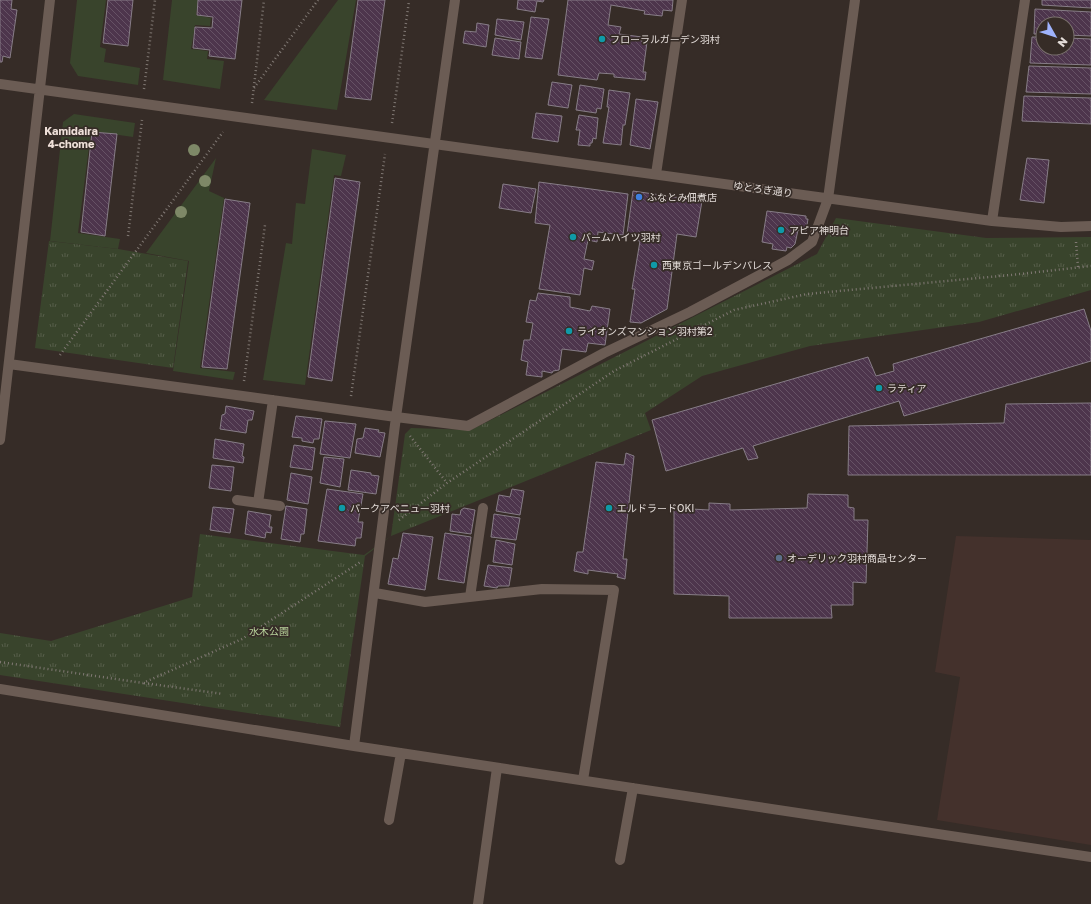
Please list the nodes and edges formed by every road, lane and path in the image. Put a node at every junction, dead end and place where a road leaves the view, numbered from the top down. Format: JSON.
{"nodes":[{"id":1,"x":50,"y":0,"type":"edge"},
{"id":2,"x":155,"y":0,"type":"edge"},
{"id":3,"x":264,"y":0,"type":"edge"},
{"id":4,"x":318,"y":0,"type":"edge"},
{"id":5,"x":455,"y":0,"type":"edge"},
{"id":6,"x":682,"y":0,"type":"edge"},
{"id":7,"x":855,"y":0,"type":"edge"},
{"id":8,"x":1025,"y":0,"type":"edge"},
{"id":9,"x":409,"y":1,"type":"edge"},
{"id":10,"x":0,"y":84,"type":"edge"},
{"id":11,"x":254,"y":88,"type":"junction"},
{"id":12,"x":144,"y":89,"type":"dead end"},
{"id":13,"x":40,"y":90,"type":"junction"},
{"id":14,"x":252,"y":103,"type":"dead end"},
{"id":15,"x":142,"y":120,"type":"dead end"},
{"id":16,"x":392,"y":123,"type":"dead end"},
{"id":17,"x":223,"y":132,"type":"dead end"},
{"id":18,"x":435,"y":144,"type":"junction"},
{"id":19,"x":386,"y":154,"type":"dead end"},
{"id":20,"x":656,"y":174,"type":"junction"},
{"id":21,"x":828,"y":199,"type":"junction"},
{"id":22,"x":992,"y":221,"type":"junction"},
{"id":23,"x":265,"y":225,"type":"dead end"},
{"id":24,"x":1091,"y":226,"type":"edge"},
{"id":25,"x":128,"y":236,"type":"dead end"},
{"id":26,"x":1076,"y":238,"type":"dead end"},
{"id":27,"x":1078,"y":266,"type":"junction"},
{"id":28,"x":1091,"y":266,"type":"edge"},
{"id":29,"x":57,"y":359,"type":"dead end"},
{"id":30,"x":10,"y":364,"type":"junction"},
{"id":31,"x":244,"y":386,"type":"dead end"},
{"id":32,"x":273,"y":400,"type":"junction"},
{"id":33,"x":350,"y":401,"type":"dead end"},
{"id":34,"x":396,"y":417,"type":"junction"},
{"id":35,"x":407,"y":432,"type":"dead end"},
{"id":36,"x":0,"y":440,"type":"edge"},
{"id":37,"x":447,"y":483,"type":"junction"},
{"id":38,"x":237,"y":500,"type":"dead end"},
{"id":39,"x":258,"y":502,"type":"junction"},
{"id":40,"x":280,"y":506,"type":"dead end"},
{"id":41,"x":483,"y":508,"type":"dead end"},
{"id":42,"x":398,"y":520,"type":"dead end"},
{"id":43,"x":365,"y":559,"type":"dead end"},
{"id":44,"x":374,"y":593,"type":"junction"},
{"id":45,"x":470,"y":597,"type":"junction"},
{"id":46,"x":0,"y":662,"type":"edge"},
{"id":47,"x":143,"y":683,"type":"junction"},
{"id":48,"x":0,"y":689,"type":"edge"},
{"id":49,"x":223,"y":694,"type":"dead end"},
{"id":50,"x":354,"y":746,"type":"junction"},
{"id":51,"x":401,"y":753,"type":"junction"},
{"id":52,"x":497,"y":768,"type":"junction"},
{"id":53,"x":582,"y":780,"type":"junction"},
{"id":54,"x":633,"y":788,"type":"junction"},
{"id":55,"x":389,"y":820,"type":"dead end"},
{"id":56,"x":1091,"y":856,"type":"edge"},
{"id":57,"x":620,"y":860,"type":"dead end"},
{"id":58,"x":478,"y":904,"type":"edge"}],
"edges":[{"from":1,"to":13,"type":"street"},
{"from":2,"to":12,"type":"path"},
{"from":3,"to":11,"type":"path"},
{"from":4,"to":11,"type":"path"},
{"from":5,"to":18,"type":"street"},
{"from":6,"to":20,"type":"street"},
{"from":7,"to":21,"type":"street"},
{"from":8,"to":22,"type":"street"},
{"from":9,"to":16,"type":"path"},
{"from":10,"to":13,"type":"street","name":"ゆとろぎ通り"},
{"from":11,"to":14,"type":"path"},
{"from":13,"to":18,"type":"street","name":"ゆとろぎ通り"},
{"from":13,"to":30,"type":"street"},
{"from":15,"to":25,"type":"path"},
{"from":17,"to":29,"type":"path"},
{"from":18,"to":20,"type":"street","name":"ゆとろぎ通り"},
{"from":18,"to":34,"type":"street"},
{"from":19,"to":33,"type":"path"},
{"from":20,"to":21,"type":"street","name":"ゆとろぎ通り"},
{"from":21,"to":22,"type":"street","name":"ゆとろぎ通り"},
{"from":21,"to":34,"type":"street"},
{"from":22,"to":24,"type":"street","name":"ゆとろぎ通り"},
{"from":23,"to":31,"type":"path"},
{"from":26,"to":27,"type":"path"},
{"from":27,"to":28,"type":"path"},
{"from":27,"to":37,"type":"path"},
{"from":30,"to":32,"type":"street"},
{"from":30,"to":36,"type":"street"},
{"from":32,"to":34,"type":"street"},
{"from":32,"to":39,"type":"street"},
{"from":34,"to":44,"type":"street"},
{"from":35,"to":37,"type":"path"},
{"from":37,"to":42,"type":"path"},
{"from":38,"to":39,"type":"street"},
{"from":39,"to":40,"type":"street"},
{"from":41,"to":45,"type":"street"},
{"from":43,"to":47,"type":"path"},
{"from":44,"to":45,"type":"street"},
{"from":44,"to":50,"type":"street"},
{"from":45,"to":53,"type":"street"},
{"from":46,"to":47,"type":"path"},
{"from":47,"to":49,"type":"path"},
{"from":48,"to":50,"type":"street"},
{"from":50,"to":51,"type":"street"},
{"from":51,"to":52,"type":"street"},
{"from":51,"to":55,"type":"street"},
{"from":52,"to":53,"type":"street"},
{"from":52,"to":58,"type":"street"},
{"from":53,"to":54,"type":"street"},
{"from":54,"to":56,"type":"street"},
{"from":54,"to":57,"type":"street"}]}
